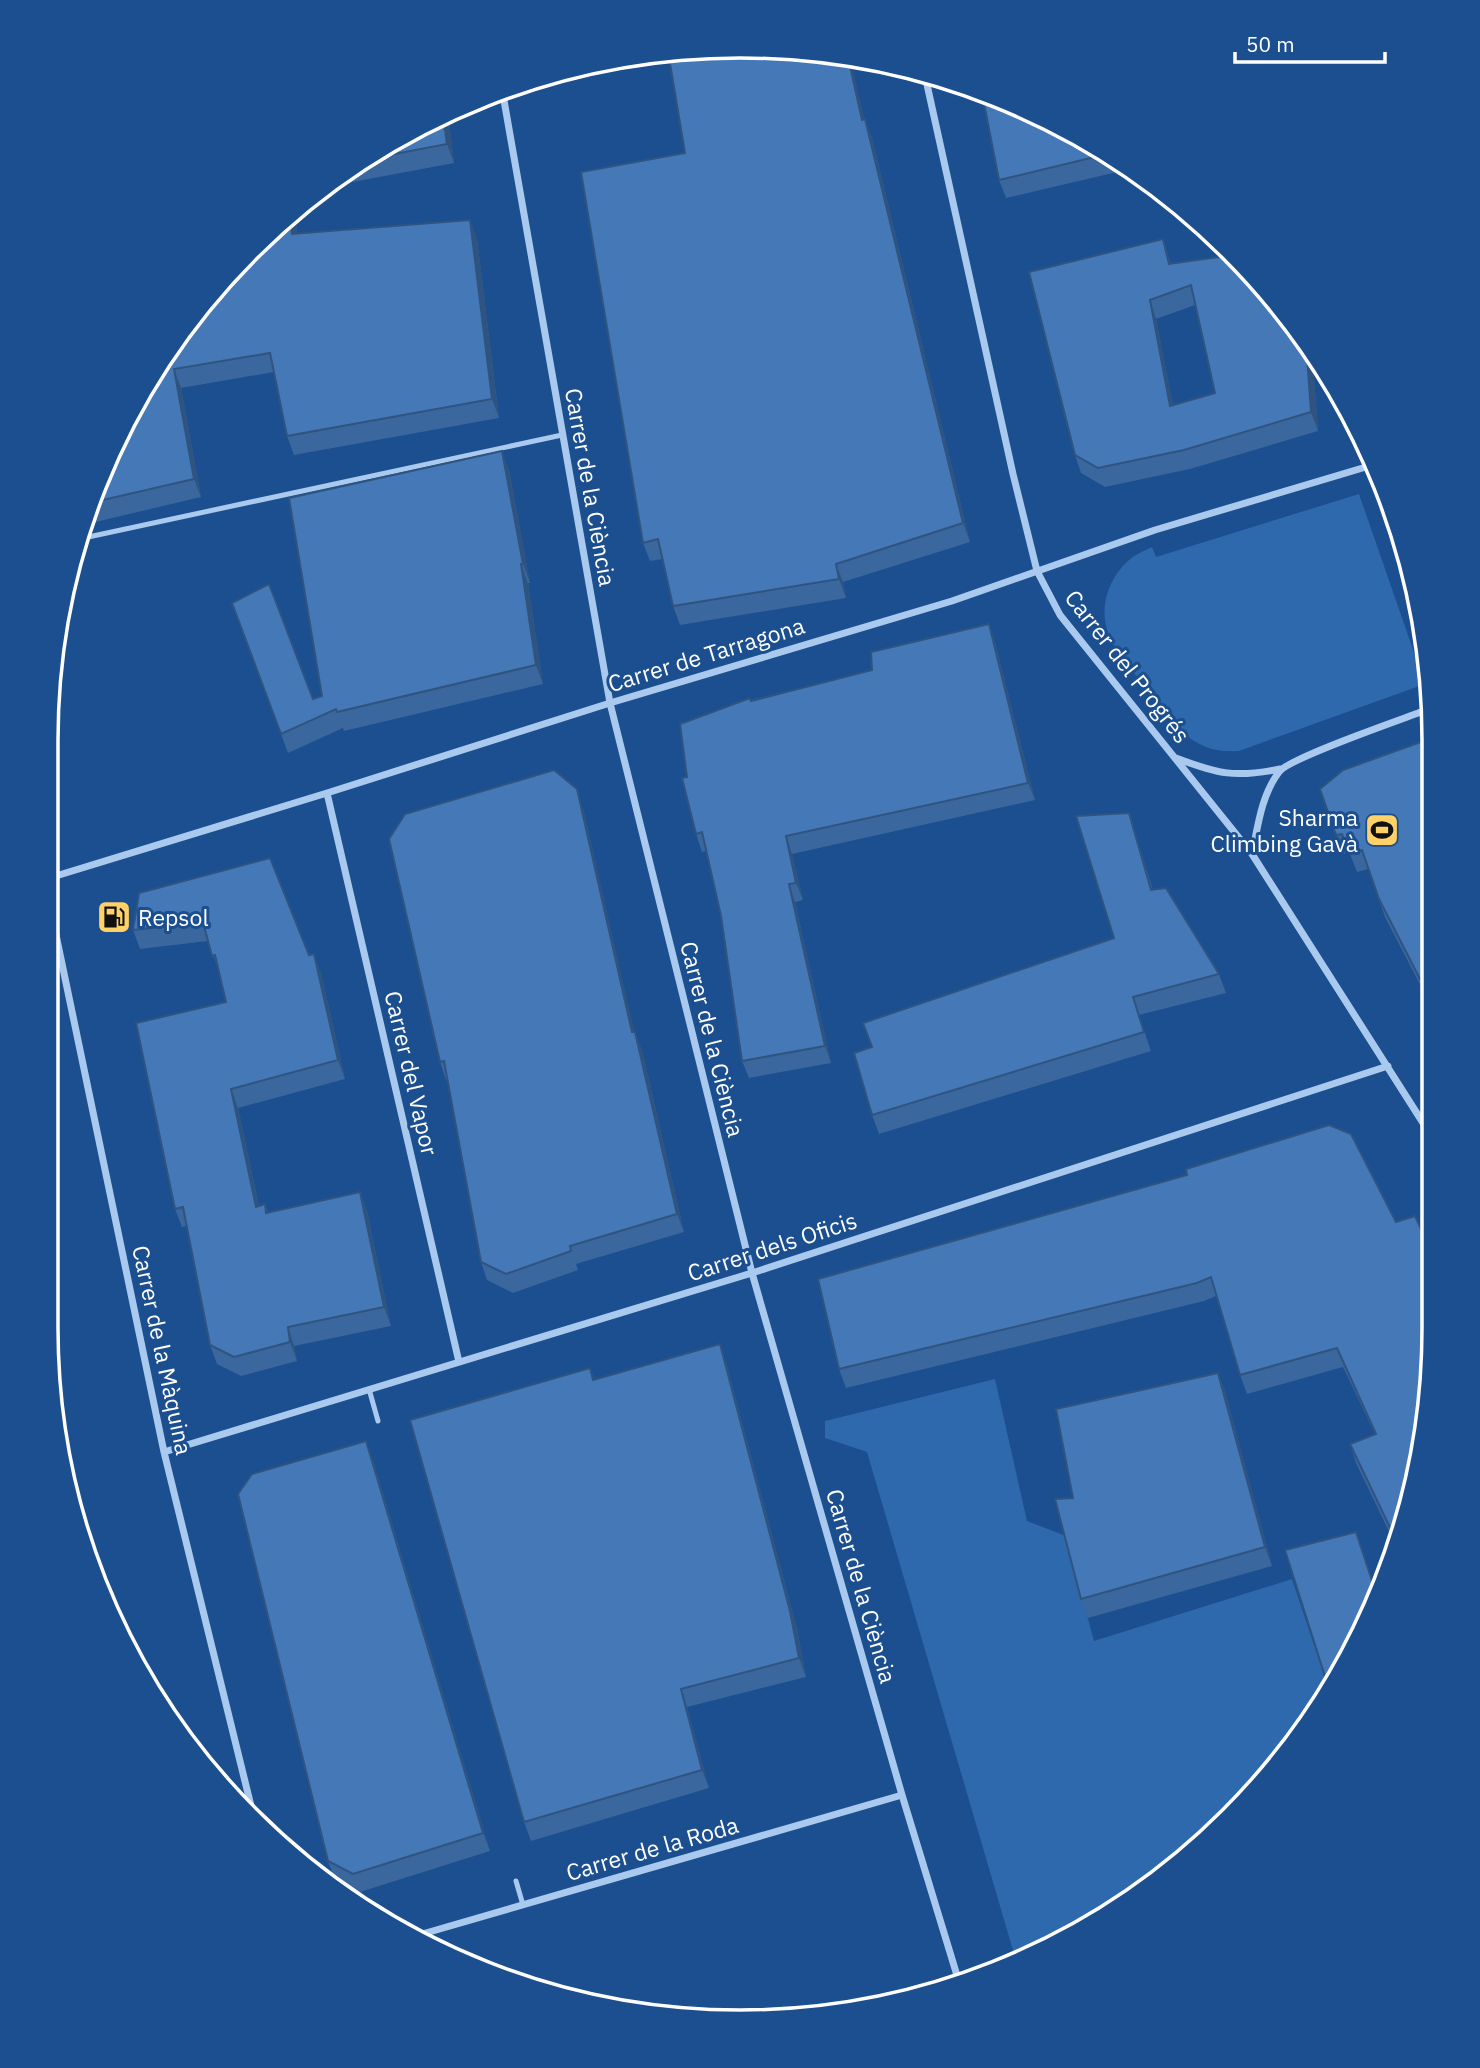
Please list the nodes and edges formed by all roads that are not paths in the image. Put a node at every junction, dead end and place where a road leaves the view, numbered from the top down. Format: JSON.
{"nodes":[{"id":1,"x":927,"y":84,"type":"edge"},
{"id":2,"x":504,"y":100,"type":"edge"},
{"id":3,"x":562,"y":435,"type":"junction"},
{"id":4,"x":1365,"y":467,"type":"edge"},
{"id":5,"x":89,"y":537,"type":"edge"},
{"id":6,"x":1037,"y":570,"type":"junction"},
{"id":7,"x":610,"y":703,"type":"junction"},
{"id":8,"x":1421,"y":712,"type":"edge"},
{"id":9,"x":1174,"y":757,"type":"junction"},
{"id":10,"x":1280,"y":769,"type":"junction"},
{"id":11,"x":327,"y":793,"type":"junction"},
{"id":12,"x":1252,"y":854,"type":"junction"},
{"id":13,"x":58,"y":875,"type":"edge"},
{"id":14,"x":58,"y":944,"type":"edge"},
{"id":15,"x":1388,"y":1066,"type":"junction"},
{"id":16,"x":1422,"y":1121,"type":"edge"},
{"id":17,"x":752,"y":1273,"type":"junction"},
{"id":18,"x":459,"y":1362,"type":"junction"},
{"id":19,"x":369,"y":1389,"type":"junction"},
{"id":20,"x":379,"y":1421,"type":"dead end"},
{"id":21,"x":164,"y":1452,"type":"junction"},
{"id":22,"x":902,"y":1795,"type":"junction"},
{"id":23,"x":250,"y":1802,"type":"edge"},
{"id":24,"x":516,"y":1881,"type":"dead end"},
{"id":25,"x":523,"y":1905,"type":"junction"},
{"id":26,"x":425,"y":1933,"type":"edge"},
{"id":27,"x":957,"y":1975,"type":"edge"}],
"edges":[{"from":1,"to":6,"type":"street","name":"Carrer del Progrés"},
{"from":2,"to":3,"type":"street","name":"Carrer de la Ciència"},
{"from":3,"to":5,"type":"lane"},
{"from":3,"to":7,"type":"street","name":"Carrer de la Ciència"},
{"from":4,"to":6,"type":"street","name":"Carrer de Tarragona"},
{"from":6,"to":7,"type":"street","name":"Carrer de Tarragona"},
{"from":6,"to":9,"type":"street","name":"Carrer del Progrés"},
{"from":7,"to":11,"type":"street","name":"Carrer de Tarragona"},
{"from":7,"to":17,"type":"street","name":"Carrer de la Ciència"},
{"from":8,"to":10,"type":"street"},
{"from":9,"to":10,"type":"street"},
{"from":9,"to":12,"type":"street","name":"Carrer del Progrés"},
{"from":10,"to":12,"type":"street"},
{"from":11,"to":13,"type":"street","name":"Carrer de Tarragona"},
{"from":11,"to":18,"type":"street","name":"Carrer del Vapor"},
{"from":12,"to":15,"type":"street","name":"Carrer del Progrés"},
{"from":14,"to":21,"type":"street","name":"Carrer de la Màquina"},
{"from":15,"to":16,"type":"street","name":"Carrer del Progrés"},
{"from":15,"to":17,"type":"street","name":"Carrer dels Oficis"},
{"from":17,"to":18,"type":"street","name":"Carrer dels Oficis"},
{"from":17,"to":22,"type":"street","name":"Carrer de la Ciència"},
{"from":18,"to":19,"type":"street","name":"Carrer dels Oficis"},
{"from":19,"to":20,"type":"lane"},
{"from":19,"to":21,"type":"street","name":"Carrer dels Oficis"},
{"from":21,"to":23,"type":"street","name":"Carrer de la Màquina"},
{"from":22,"to":25,"type":"street","name":"Carrer de la Roda"},
{"from":22,"to":27,"type":"street","name":"Carrer de la Ciència"},
{"from":24,"to":25,"type":"lane"},
{"from":25,"to":26,"type":"street","name":"Carrer de la Roda"}]}
